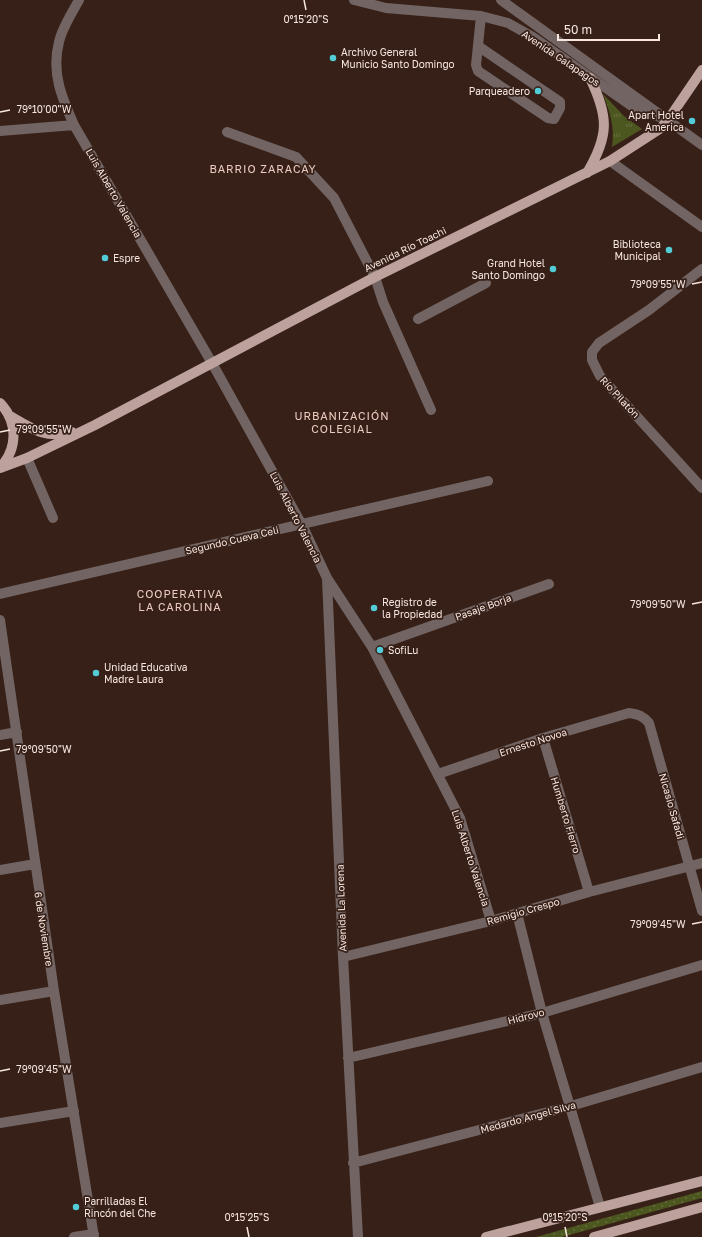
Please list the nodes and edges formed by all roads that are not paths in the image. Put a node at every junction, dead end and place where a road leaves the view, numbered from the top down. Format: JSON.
{"nodes":[{"id":1,"x":79,"y":0,"type":"edge"},
{"id":2,"x":354,"y":0,"type":"edge"},
{"id":3,"x":501,"y":0,"type":"edge"},
{"id":4,"x":481,"y":16,"type":"junction"},
{"id":5,"x":478,"y":46,"type":"junction"},
{"id":6,"x":702,"y":70,"type":"edge"},
{"id":7,"x":590,"y":78,"type":"junction"},
{"id":8,"x":668,"y":120,"type":"junction"},
{"id":9,"x":74,"y":125,"type":"junction"},
{"id":10,"x":0,"y":131,"type":"edge"},
{"id":11,"x":227,"y":132,"type":"dead end"},
{"id":12,"x":702,"y":145,"type":"edge"},
{"id":13,"x":610,"y":161,"type":"junction"},
{"id":14,"x":587,"y":173,"type":"junction"},
{"id":15,"x":702,"y":227,"type":"edge"},
{"id":16,"x":702,"y":269,"type":"edge"},
{"id":17,"x":375,"y":277,"type":"junction"},
{"id":18,"x":486,"y":283,"type":"dead end"},
{"id":19,"x":418,"y":319,"type":"dead end"},
{"id":20,"x":212,"y":363,"type":"junction"},
{"id":21,"x":0,"y":397,"type":"edge"},
{"id":22,"x":5,"y":409,"type":"edge"},
{"id":23,"x":431,"y":410,"type":"dead end"},
{"id":24,"x":95,"y":425,"type":"junction"},
{"id":25,"x":27,"y":458,"type":"junction"},
{"id":26,"x":0,"y":468,"type":"edge"},
{"id":27,"x":488,"y":481,"type":"dead end"},
{"id":28,"x":702,"y":488,"type":"edge"},
{"id":29,"x":53,"y":518,"type":"dead end"},
{"id":30,"x":302,"y":524,"type":"junction"},
{"id":31,"x":327,"y":578,"type":"junction"},
{"id":32,"x":549,"y":584,"type":"dead end"},
{"id":33,"x":0,"y":594,"type":"edge"},
{"id":34,"x":0,"y":620,"type":"edge"},
{"id":35,"x":372,"y":647,"type":"junction"},
{"id":36,"x":630,"y":713,"type":"joint"},
{"id":37,"x":17,"y":732,"type":"junction"},
{"id":38,"x":0,"y":735,"type":"edge"},
{"id":39,"x":542,"y":738,"type":"junction"},
{"id":40,"x":438,"y":774,"type":"junction"},
{"id":41,"x":702,"y":863,"type":"edge"},
{"id":42,"x":35,"y":864,"type":"junction"},
{"id":43,"x":689,"y":866,"type":"junction"},
{"id":44,"x":0,"y":870,"type":"edge"},
{"id":45,"x":589,"y":892,"type":"junction"},
{"id":46,"x":702,"y":911,"type":"edge"},
{"id":47,"x":517,"y":913,"type":"junction"},
{"id":48,"x":491,"y":921,"type":"junction"},
{"id":49,"x":344,"y":957,"type":"junction"},
{"id":50,"x":702,"y":965,"type":"edge"},
{"id":51,"x":54,"y":991,"type":"junction"},
{"id":52,"x":0,"y":1000,"type":"edge"},
{"id":53,"x":542,"y":1013,"type":"junction"},
{"id":54,"x":348,"y":1058,"type":"junction"},
{"id":55,"x":702,"y":1067,"type":"edge"},
{"id":56,"x":571,"y":1106,"type":"junction"},
{"id":57,"x":74,"y":1111,"type":"junction"},
{"id":58,"x":0,"y":1123,"type":"edge"},
{"id":59,"x":353,"y":1163,"type":"junction"},
{"id":60,"x":702,"y":1181,"type":"edge"},
{"id":61,"x":600,"y":1207,"type":"junction"},
{"id":62,"x":702,"y":1207,"type":"edge"},
{"id":63,"x":94,"y":1235,"type":"edge"},
{"id":64,"x":74,"y":1237,"type":"edge"},
{"id":65,"x":358,"y":1237,"type":"edge"},
{"id":66,"x":486,"y":1237,"type":"edge"},
{"id":67,"x":594,"y":1237,"type":"edge"}],
"edges":[{"from":1,"to":9,"type":"street","name":"Luis Alberto Valencia"},
{"from":2,"to":4,"type":"street","name":"Avenida Galapagos"},
{"from":3,"to":8,"type":"street"},
{"from":4,"to":5,"type":"street"},
{"from":4,"to":7,"type":"street","name":"Avenida Galapagos"},
{"from":5,"to":5,"type":"street"},
{"from":6,"to":8,"type":"main road","name":"Avenida Río Toachi"},
{"from":7,"to":8,"type":"street","name":"Avenida Galapagos"},
{"from":7,"to":14,"type":"main road"},
{"from":8,"to":12,"type":"street"},
{"from":8,"to":13,"type":"main road","name":"Avenida Río Toachi"},
{"from":9,"to":10,"type":"street"},
{"from":9,"to":20,"type":"street","name":"Luis Alberto Valencia"},
{"from":11,"to":17,"type":"street"},
{"from":13,"to":14,"type":"main road","name":"Avenida Río Toachi"},
{"from":13,"to":15,"type":"street"},
{"from":14,"to":17,"type":"main road","name":"Avenida Río Toachi"},
{"from":16,"to":28,"type":"street","name":"Río Pilatón"},
{"from":17,"to":20,"type":"main road","name":"Avenida Río Toachi"},
{"from":17,"to":23,"type":"street"},
{"from":18,"to":19,"type":"street"},
{"from":20,"to":24,"type":"main road","name":"Avenida Río Toachi"},
{"from":20,"to":30,"type":"street","name":"Luis Alberto Valencia"},
{"from":21,"to":22,"type":"street"},
{"from":22,"to":24,"type":"main road","name":"Avenida Río Toachi"},
{"from":22,"to":26,"type":"main road"},
{"from":24,"to":25,"type":"main road","name":"Avenida Río Toachi"},
{"from":25,"to":26,"type":"main road","name":"Avenida Río Toachi"},
{"from":25,"to":29,"type":"street"},
{"from":27,"to":30,"type":"street","name":"Segundo Cueva Celi"},
{"from":30,"to":31,"type":"street","name":"Luis Alberto Valencia"},
{"from":30,"to":33,"type":"street","name":"Segundo Cueva Celi"},
{"from":31,"to":35,"type":"street","name":"Luis Alberto Valencia"},
{"from":31,"to":49,"type":"street","name":"Avenida La Lorena"},
{"from":32,"to":35,"type":"street","name":"Pasaje Borja"},
{"from":34,"to":37,"type":"street","name":"6 de Noviembre"},
{"from":35,"to":40,"type":"street","name":"Luis Alberto Valencia"},
{"from":36,"to":39,"type":"street","name":"Ernesto Novoa"},
{"from":36,"to":43,"type":"street","name":"Nicasio Safadi"},
{"from":37,"to":38,"type":"street"},
{"from":37,"to":42,"type":"street","name":"6 de Noviembre"},
{"from":39,"to":40,"type":"street","name":"Ernesto Novoa"},
{"from":39,"to":45,"type":"street","name":"Humberto Fierro"},
{"from":40,"to":48,"type":"street","name":"Luis Alberto Valencia"},
{"from":41,"to":43,"type":"street","name":"Remigio Crespo"},
{"from":42,"to":44,"type":"street"},
{"from":42,"to":51,"type":"street","name":"6 de Noviembre"},
{"from":43,"to":45,"type":"street","name":"Remigio Crespo"},
{"from":43,"to":46,"type":"street","name":"Nicasio Safadi"},
{"from":45,"to":47,"type":"street","name":"Remigio Crespo"},
{"from":47,"to":48,"type":"street","name":"Remigio Crespo"},
{"from":47,"to":53,"type":"street"},
{"from":48,"to":49,"type":"street","name":"Remigio Crespo"},
{"from":49,"to":54,"type":"street","name":"Avenida La Lorena"},
{"from":50,"to":53,"type":"street","name":"Hidrovo"},
{"from":51,"to":52,"type":"street"},
{"from":51,"to":57,"type":"street","name":"6 de Noviembre"},
{"from":53,"to":54,"type":"street","name":"Hidrovo"},
{"from":53,"to":56,"type":"street"},
{"from":54,"to":59,"type":"street","name":"Avenida La Lorena"},
{"from":55,"to":56,"type":"street","name":"Medardo Angel Silva"},
{"from":56,"to":59,"type":"street","name":"Medardo Angel Silva"},
{"from":56,"to":61,"type":"street"},
{"from":57,"to":58,"type":"street"},
{"from":57,"to":63,"type":"street","name":"6 de Noviembre"},
{"from":59,"to":65,"type":"street","name":"Avenida La Lorena"},
{"from":60,"to":61,"type":"main road"},
{"from":61,"to":66,"type":"main road"},
{"from":62,"to":67,"type":"main road"},
{"from":63,"to":64,"type":"street"}]}
